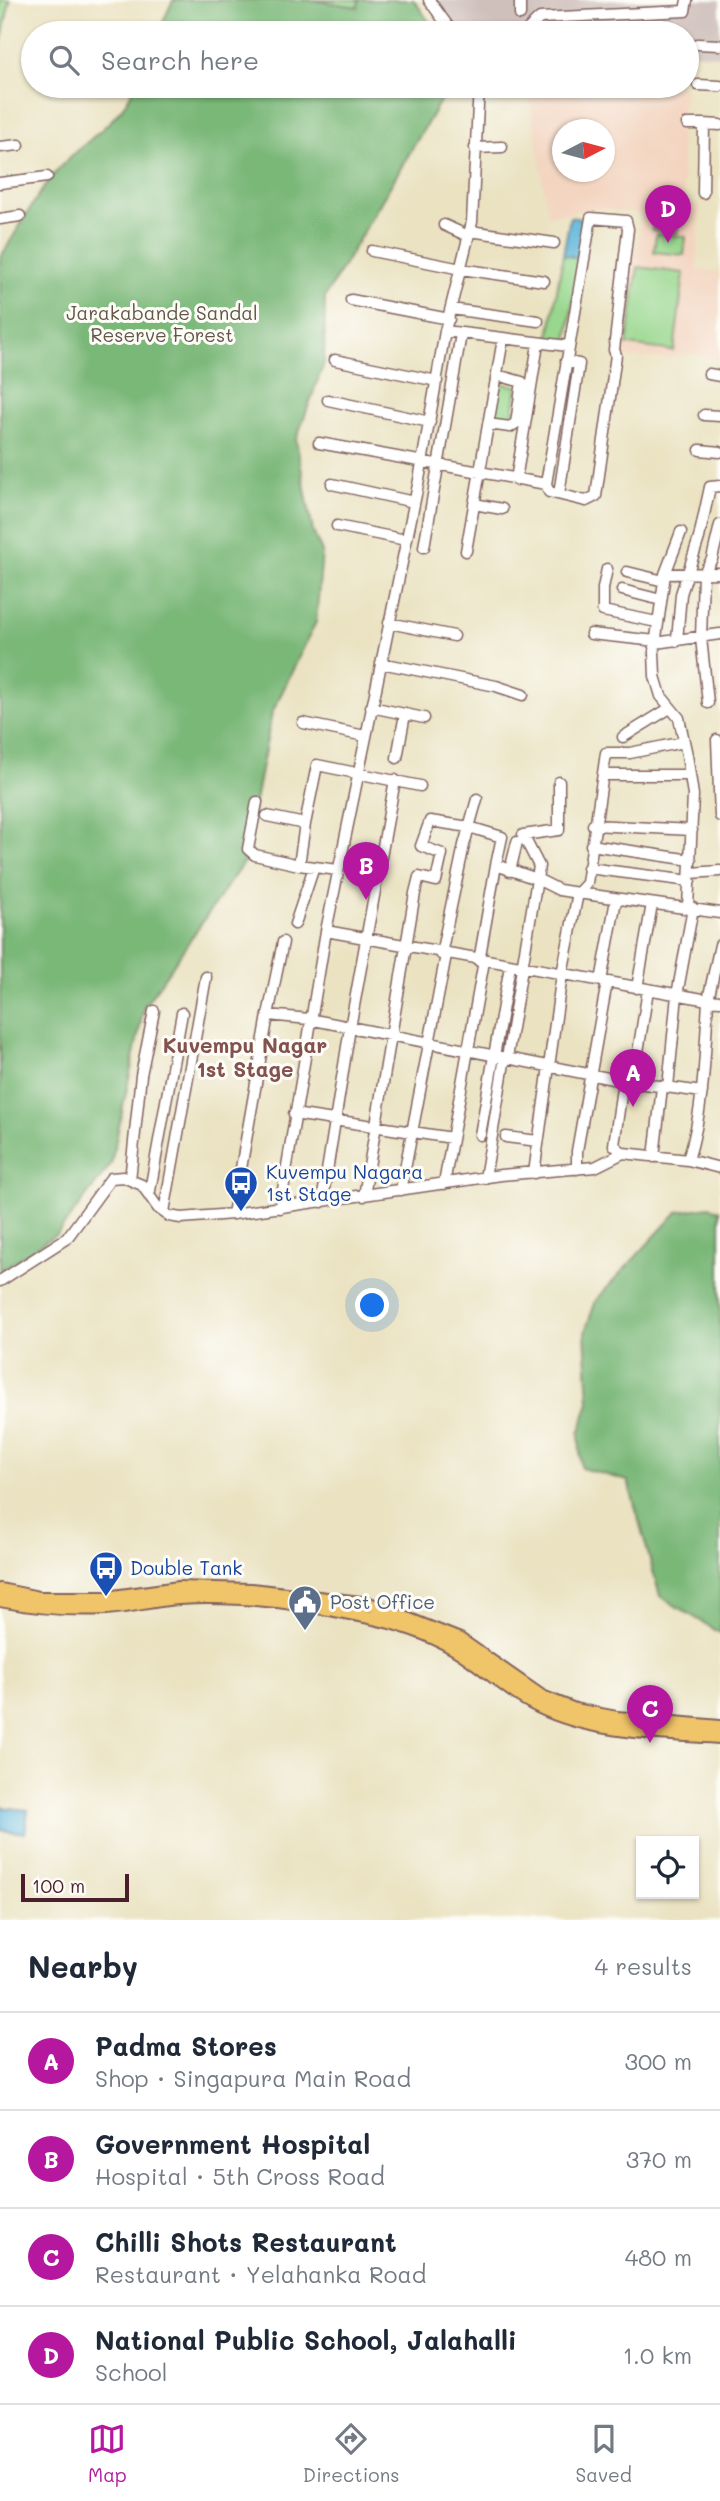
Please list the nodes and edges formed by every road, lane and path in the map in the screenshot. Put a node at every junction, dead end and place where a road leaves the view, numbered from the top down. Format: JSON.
{"nodes":[{"id":1,"x":429,"y":0,"type":"edge"},
{"id":2,"x":520,"y":0,"type":"edge"},
{"id":3,"x":687,"y":0,"type":"edge"},
{"id":4,"x":520,"y":15,"type":"dead end"},
{"id":5,"x":444,"y":21,"type":"edge"},
{"id":6,"x":537,"y":21,"type":"edge"},
{"id":7,"x":699,"y":44,"type":"edge"},
{"id":8,"x":720,"y":45,"type":"edge"},
{"id":9,"x":699,"y":85,"type":"edge"},
{"id":10,"x":720,"y":86,"type":"edge"},
{"id":11,"x":478,"y":98,"type":"edge"},
{"id":12,"x":687,"y":124,"type":"dead end"},
{"id":13,"x":704,"y":124,"type":"junction"},
{"id":14,"x":720,"y":125,"type":"edge"},
{"id":15,"x":19,"y":145,"type":"dead end"},
{"id":16,"x":0,"y":147,"type":"edge"},
{"id":17,"x":502,"y":147,"type":"dead end"},
{"id":18,"x":475,"y":148,"type":"junction"},
{"id":19,"x":47,"y":177,"type":"dead end"},
{"id":20,"x":0,"y":183,"type":"edge"},
{"id":21,"x":703,"y":193,"type":"dead end"},
{"id":22,"x":20,"y":216,"type":"dead end"},
{"id":23,"x":0,"y":219,"type":"edge"},
{"id":24,"x":444,"y":225,"type":"dead end"},
{"id":25,"x":469,"y":233,"type":"junction"},
{"id":26,"x":554,"y":243,"type":"dead end"},
{"id":27,"x":372,"y":251,"type":"dead end"},
{"id":28,"x":461,"y":269,"type":"junction"},
{"id":29,"x":544,"y":281,"type":"dead end"},
{"id":30,"x":351,"y":300,"type":"dead end"},
{"id":31,"x":450,"y":314,"type":"junction"},
{"id":32,"x":538,"y":321,"type":"dead end"},
{"id":33,"x":445,"y":331,"type":"junction"},
{"id":34,"x":461,"y":334,"type":"junction"},
{"id":35,"x":503,"y":339,"type":"junction"},
{"id":36,"x":538,"y":344,"type":"junction"},
{"id":37,"x":569,"y":346,"type":"junction"},
{"id":38,"x":335,"y":360,"type":"dead end"},
{"id":39,"x":566,"y":361,"type":"junction"},
{"id":40,"x":709,"y":374,"type":"dead end"},
{"id":41,"x":497,"y":375,"type":"junction"},
{"id":42,"x":720,"y":376,"type":"edge"},
{"id":43,"x":437,"y":381,"type":"junction"},
{"id":44,"x":328,"y":400,"type":"dead end"},
{"id":45,"x":704,"y":415,"type":"dead end"},
{"id":46,"x":720,"y":416,"type":"edge"},
{"id":47,"x":429,"y":422,"type":"junction"},
{"id":48,"x":488,"y":424,"type":"junction"},
{"id":49,"x":319,"y":443,"type":"dead end"},
{"id":50,"x":700,"y":450,"type":"dead end"},
{"id":51,"x":720,"y":452,"type":"edge"},
{"id":52,"x":422,"y":462,"type":"junction"},
{"id":53,"x":438,"y":465,"type":"junction"},
{"id":54,"x":480,"y":473,"type":"junction"},
{"id":55,"x":516,"y":480,"type":"junction"},
{"id":56,"x":332,"y":484,"type":"dead end"},
{"id":57,"x":546,"y":484,"type":"junction"},
{"id":58,"x":720,"y":486,"type":"edge"},
{"id":59,"x":559,"y":494,"type":"junction"},
{"id":60,"x":414,"y":502,"type":"junction"},
{"id":61,"x":474,"y":504,"type":"junction"},
{"id":62,"x":502,"y":509,"type":"dead end"},
{"id":63,"x":720,"y":525,"type":"edge"},
{"id":64,"x":337,"y":526,"type":"dead end"},
{"id":65,"x":681,"y":532,"type":"dead end"},
{"id":66,"x":406,"y":540,"type":"junction"},
{"id":67,"x":424,"y":547,"type":"dead end"},
{"id":68,"x":466,"y":551,"type":"dead end"},
{"id":69,"x":607,"y":569,"type":"dead end"},
{"id":70,"x":627,"y":572,"type":"dead end"},
{"id":71,"x":720,"y":573,"type":"edge"},
{"id":72,"x":703,"y":574,"type":"junction"},
{"id":73,"x":686,"y":575,"type":"junction"},
{"id":74,"x":665,"y":577,"type":"junction"},
{"id":75,"x":622,"y":590,"type":"dead end"},
{"id":76,"x":661,"y":600,"type":"junction"},
{"id":77,"x":657,"y":622,"type":"junction"},
{"id":78,"x":389,"y":623,"type":"junction"},
{"id":79,"x":591,"y":634,"type":"dead end"},
{"id":80,"x":720,"y":634,"type":"edge"},
{"id":81,"x":454,"y":636,"type":"dead end"},
{"id":82,"x":701,"y":638,"type":"junction"},
{"id":83,"x":677,"y":641,"type":"junction"},
{"id":84,"x":656,"y":642,"type":"junction"},
{"id":85,"x":381,"y":663,"type":"junction"},
{"id":86,"x":523,"y":695,"type":"dead end"},
{"id":87,"x":708,"y":703,"type":"dead end"},
{"id":88,"x":372,"y":707,"type":"junction"},
{"id":89,"x":670,"y":708,"type":"junction"},
{"id":90,"x":405,"y":714,"type":"junction"},
{"id":91,"x":424,"y":718,"type":"dead end"},
{"id":92,"x":303,"y":723,"type":"dead end"},
{"id":93,"x":365,"y":736,"type":"junction"},
{"id":94,"x":623,"y":737,"type":"dead end"},
{"id":95,"x":719,"y":737,"type":"edge"},
{"id":96,"x":684,"y":741,"type":"junction"},
{"id":97,"x":397,"y":758,"type":"dead end"},
{"id":98,"x":357,"y":773,"type":"junction"},
{"id":99,"x":604,"y":775,"type":"junction"},
{"id":100,"x":690,"y":775,"type":"junction"},
{"id":101,"x":395,"y":780,"type":"junction"},
{"id":102,"x":559,"y":782,"type":"dead end"},
{"id":103,"x":420,"y":786,"type":"dead end"},
{"id":104,"x":477,"y":799,"type":"dead end"},
{"id":105,"x":257,"y":802,"type":"dead end"},
{"id":106,"x":268,"y":816,"type":"dead end"},
{"id":107,"x":720,"y":816,"type":"edge"},
{"id":108,"x":305,"y":824,"type":"junction"},
{"id":109,"x":593,"y":825,"type":"junction"},
{"id":110,"x":469,"y":827,"type":"junction"},
{"id":111,"x":692,"y":830,"type":"junction"},
{"id":112,"x":517,"y":842,"type":"dead end"},
{"id":113,"x":591,"y":845,"type":"junction"},
{"id":114,"x":691,"y":860,"type":"junction"},
{"id":115,"x":299,"y":865,"type":"junction"},
{"id":116,"x":496,"y":865,"type":"junction"},
{"id":117,"x":314,"y":867,"type":"junction"},
{"id":118,"x":588,"y":869,"type":"junction"},
{"id":119,"x":338,"y":870,"type":"junction"},
{"id":120,"x":510,"y":870,"type":"junction"},
{"id":121,"x":720,"y":872,"type":"edge"},
{"id":122,"x":691,"y":877,"type":"junction"},
{"id":123,"x":537,"y":880,"type":"junction"},
{"id":124,"x":578,"y":893,"type":"junction"},
{"id":125,"x":616,"y":900,"type":"junction"},
{"id":126,"x":652,"y":904,"type":"junction"},
{"id":127,"x":690,"y":908,"type":"junction"},
{"id":128,"x":720,"y":913,"type":"edge"},
{"id":129,"x":295,"y":924,"type":"dead end"},
{"id":130,"x":326,"y":931,"type":"junction"},
{"id":131,"x":365,"y":940,"type":"junction"},
{"id":132,"x":283,"y":942,"type":"dead end"},
{"id":133,"x":720,"y":945,"type":"edge"},
{"id":134,"x":408,"y":948,"type":"junction"},
{"id":135,"x":443,"y":955,"type":"junction"},
{"id":136,"x":481,"y":961,"type":"junction"},
{"id":137,"x":510,"y":966,"type":"junction"},
{"id":138,"x":523,"y":968,"type":"junction"},
{"id":139,"x":562,"y":974,"type":"junction"},
{"id":140,"x":206,"y":976,"type":"dead end"},
{"id":141,"x":604,"y":981,"type":"junction"},
{"id":142,"x":637,"y":988,"type":"junction"},
{"id":143,"x":648,"y":990,"type":"junction"},
{"id":144,"x":677,"y":995,"type":"junction"},
{"id":145,"x":708,"y":1000,"type":"junction"},
{"id":146,"x":720,"y":1001,"type":"edge"},
{"id":147,"x":153,"y":1011,"type":"dead end"},
{"id":148,"x":182,"y":1013,"type":"dead end"},
{"id":149,"x":268,"y":1014,"type":"junction"},
{"id":150,"x":309,"y":1020,"type":"junction"},
{"id":151,"x":350,"y":1028,"type":"junction"},
{"id":152,"x":390,"y":1036,"type":"junction"},
{"id":153,"x":428,"y":1044,"type":"junction"},
{"id":154,"x":468,"y":1052,"type":"junction"},
{"id":155,"x":493,"y":1056,"type":"junction"},
{"id":156,"x":506,"y":1058,"type":"junction"},
{"id":157,"x":548,"y":1066,"type":"junction"},
{"id":158,"x":590,"y":1075,"type":"junction"},
{"id":159,"x":628,"y":1082,"type":"junction"},
{"id":160,"x":665,"y":1087,"type":"junction"},
{"id":161,"x":702,"y":1092,"type":"junction"},
{"id":162,"x":294,"y":1115,"type":"junction"},
{"id":163,"x":335,"y":1120,"type":"junction"},
{"id":164,"x":375,"y":1126,"type":"junction"},
{"id":165,"x":412,"y":1132,"type":"junction"},
{"id":166,"x":480,"y":1135,"type":"dead end"},
{"id":167,"x":452,"y":1138,"type":"junction"},
{"id":168,"x":506,"y":1138,"type":"dead end"},
{"id":169,"x":538,"y":1141,"type":"junction"},
{"id":170,"x":623,"y":1153,"type":"junction"},
{"id":171,"x":654,"y":1157,"type":"junction"},
{"id":172,"x":688,"y":1160,"type":"junction"},
{"id":173,"x":720,"y":1168,"type":"edge"},
{"id":174,"x":577,"y":1169,"type":"junction"},
{"id":175,"x":534,"y":1172,"type":"junction"},
{"id":176,"x":485,"y":1178,"type":"junction"},
{"id":177,"x":130,"y":1180,"type":"junction"},
{"id":178,"x":444,"y":1184,"type":"junction"},
{"id":179,"x":401,"y":1190,"type":"junction"},
{"id":180,"x":149,"y":1196,"type":"junction"},
{"id":181,"x":364,"y":1196,"type":"junction"},
{"id":182,"x":322,"y":1202,"type":"junction"},
{"id":183,"x":280,"y":1208,"type":"junction"},
{"id":184,"x":164,"y":1212,"type":"junction"},
{"id":185,"x":233,"y":1214,"type":"junction"},
{"id":186,"x":0,"y":1281,"type":"edge"},
{"id":187,"x":0,"y":1590,"type":"edge"},
{"id":188,"x":0,"y":1600,"type":"edge"},
{"id":189,"x":720,"y":1727,"type":"edge"},
{"id":190,"x":720,"y":1737,"type":"edge"}],
"edges":[{"from":1,"to":5,"type":"street"},
{"from":2,"to":4,"type":"street"},
{"from":3,"to":6,"type":"street"},
{"from":7,"to":8,"type":"street"},
{"from":9,"to":10,"type":"street"},
{"from":11,"to":18,"type":"street"},
{"from":12,"to":13,"type":"street"},
{"from":13,"to":14,"type":"street"},
{"from":13,"to":21,"type":"street"},
{"from":15,"to":16,"type":"street"},
{"from":17,"to":18,"type":"street"},
{"from":18,"to":25,"type":"street"},
{"from":19,"to":20,"type":"street"},
{"from":22,"to":23,"type":"street"},
{"from":24,"to":25,"type":"street"},
{"from":25,"to":26,"type":"street"},
{"from":25,"to":28,"type":"street"},
{"from":27,"to":28,"type":"street"},
{"from":28,"to":29,"type":"street"},
{"from":28,"to":31,"type":"street"},
{"from":30,"to":31,"type":"street"},
{"from":31,"to":32,"type":"street"},
{"from":31,"to":33,"type":"street"},
{"from":33,"to":34,"type":"street"},
{"from":33,"to":43,"type":"street"},
{"from":34,"to":35,"type":"street"},
{"from":34,"to":53,"type":"street"},
{"from":35,"to":36,"type":"street"},
{"from":35,"to":41,"type":"street"},
{"from":36,"to":37,"type":"street"},
{"from":36,"to":55,"type":"street"},
{"from":37,"to":39,"type":"street"},
{"from":37,"to":59,"type":"street"},
{"from":38,"to":43,"type":"street"},
{"from":39,"to":57,"type":"street"},
{"from":39,"to":59,"type":"street"},
{"from":40,"to":42,"type":"street"},
{"from":41,"to":48,"type":"street"},
{"from":41,"to":48,"type":"street"},
{"from":43,"to":47,"type":"street"},
{"from":44,"to":47,"type":"street"},
{"from":45,"to":46,"type":"street"},
{"from":47,"to":52,"type":"street"},
{"from":48,"to":54,"type":"street"},
{"from":49,"to":52,"type":"street"},
{"from":50,"to":51,"type":"street"},
{"from":52,"to":53,"type":"street"},
{"from":52,"to":60,"type":"street"},
{"from":53,"to":54,"type":"street"},
{"from":53,"to":67,"type":"street"},
{"from":54,"to":55,"type":"street"},
{"from":54,"to":61,"type":"street"},
{"from":55,"to":57,"type":"street"},
{"from":56,"to":60,"type":"street"},
{"from":57,"to":59,"type":"street"},
{"from":58,"to":73,"type":"street"},
{"from":60,"to":66,"type":"street"},
{"from":61,"to":62,"type":"street"},
{"from":61,"to":68,"type":"street"},
{"from":63,"to":72,"type":"street"},
{"from":64,"to":66,"type":"street"},
{"from":65,"to":74,"type":"street"},
{"from":66,"to":78,"type":"street"},
{"from":69,"to":77,"type":"street"},
{"from":70,"to":74,"type":"street"},
{"from":71,"to":72,"type":"street"},
{"from":72,"to":73,"type":"street"},
{"from":72,"to":82,"type":"street"},
{"from":73,"to":74,"type":"street"},
{"from":73,"to":83,"type":"street"},
{"from":74,"to":76,"type":"street"},
{"from":75,"to":76,"type":"street"},
{"from":76,"to":77,"type":"street"},
{"from":77,"to":84,"type":"street"},
{"from":78,"to":81,"type":"street"},
{"from":78,"to":85,"type":"street"},
{"from":79,"to":84,"type":"street"},
{"from":80,"to":82,"type":"street"},
{"from":82,"to":83,"type":"street"},
{"from":82,"to":87,"type":"street"},
{"from":83,"to":84,"type":"street"},
{"from":84,"to":89,"type":"street"},
{"from":85,"to":86,"type":"street"},
{"from":85,"to":88,"type":"street"},
{"from":88,"to":90,"type":"street"},
{"from":88,"to":93,"type":"street"},
{"from":89,"to":94,"type":"street"},
{"from":89,"to":96,"type":"street"},
{"from":90,"to":91,"type":"street"},
{"from":90,"to":97,"type":"street"},
{"from":92,"to":93,"type":"street"},
{"from":93,"to":98,"type":"street"},
{"from":95,"to":107,"type":"street"},
{"from":96,"to":99,"type":"street"},
{"from":96,"to":100,"type":"street"},
{"from":98,"to":101,"type":"street"},
{"from":98,"to":108,"type":"street"},
{"from":98,"to":119,"type":"street"},
{"from":99,"to":100,"type":"street"},
{"from":99,"to":109,"type":"street"},
{"from":100,"to":111,"type":"street"},
{"from":101,"to":103,"type":"street"},
{"from":101,"to":131,"type":"street"},
{"from":102,"to":123,"type":"street"},
{"from":104,"to":110,"type":"street"},
{"from":105,"to":115,"type":"street"},
{"from":106,"to":108,"type":"street"},
{"from":108,"to":115,"type":"street"},
{"from":109,"to":111,"type":"street"},
{"from":109,"to":113,"type":"street"},
{"from":110,"to":116,"type":"street"},
{"from":110,"to":134,"type":"street"},
{"from":110,"to":135,"type":"street"},
{"from":111,"to":114,"type":"street"},
{"from":112,"to":120,"type":"street"},
{"from":113,"to":114,"type":"street"},
{"from":113,"to":118,"type":"street"},
{"from":114,"to":122,"type":"street"},
{"from":115,"to":117,"type":"street"},
{"from":116,"to":120,"type":"street"},
{"from":116,"to":136,"type":"street"},
{"from":117,"to":119,"type":"street"},
{"from":117,"to":129,"type":"street"},
{"from":118,"to":122,"type":"street"},
{"from":118,"to":124,"type":"street"},
{"from":119,"to":130,"type":"street"},
{"from":120,"to":123,"type":"street"},
{"from":121,"to":122,"type":"street"},
{"from":122,"to":127,"type":"street"},
{"from":123,"to":124,"type":"street"},
{"from":123,"to":138,"type":"street"},
{"from":124,"to":125,"type":"street"},
{"from":124,"to":139,"type":"street"},
{"from":125,"to":126,"type":"street"},
{"from":125,"to":141,"type":"street"},
{"from":126,"to":127,"type":"street"},
{"from":126,"to":142,"type":"street"},
{"from":127,"to":128,"type":"street"},
{"from":127,"to":144,"type":"street"},
{"from":130,"to":131,"type":"street"},
{"from":130,"to":150,"type":"street"},
{"from":131,"to":134,"type":"street"},
{"from":131,"to":151,"type":"street"},
{"from":132,"to":149,"type":"street"},
{"from":133,"to":145,"type":"street"},
{"from":134,"to":135,"type":"street"},
{"from":134,"to":152,"type":"street"},
{"from":135,"to":136,"type":"street"},
{"from":135,"to":153,"type":"street"},
{"from":136,"to":137,"type":"street"},
{"from":136,"to":154,"type":"street"},
{"from":137,"to":138,"type":"street"},
{"from":137,"to":155,"type":"street"},
{"from":138,"to":139,"type":"street"},
{"from":138,"to":156,"type":"street"},
{"from":139,"to":141,"type":"street"},
{"from":139,"to":157,"type":"street"},
{"from":140,"to":184,"type":"street"},
{"from":141,"to":142,"type":"street"},
{"from":141,"to":158,"type":"street"},
{"from":142,"to":143,"type":"street"},
{"from":143,"to":144,"type":"street"},
{"from":143,"to":159,"type":"street"},
{"from":144,"to":145,"type":"street"},
{"from":144,"to":160,"type":"street"},
{"from":145,"to":146,"type":"street"},
{"from":145,"to":161,"type":"street"},
{"from":147,"to":177,"type":"street"},
{"from":148,"to":180,"type":"street"},
{"from":149,"to":150,"type":"street"},
{"from":149,"to":185,"type":"street"},
{"from":150,"to":151,"type":"street"},
{"from":150,"to":162,"type":"street"},
{"from":151,"to":152,"type":"street"},
{"from":151,"to":163,"type":"street"},
{"from":152,"to":153,"type":"street"},
{"from":152,"to":164,"type":"street"},
{"from":153,"to":154,"type":"street"},
{"from":153,"to":165,"type":"street"},
{"from":154,"to":155,"type":"street"},
{"from":154,"to":167,"type":"street"},
{"from":155,"to":156,"type":"street"},
{"from":155,"to":166,"type":"street"},
{"from":156,"to":157,"type":"street"},
{"from":156,"to":176,"type":"street"},
{"from":157,"to":158,"type":"street"},
{"from":157,"to":169,"type":"street"},
{"from":158,"to":159,"type":"street"},
{"from":158,"to":174,"type":"street"},
{"from":159,"to":160,"type":"street"},
{"from":159,"to":170,"type":"street"},
{"from":160,"to":161,"type":"street"},
{"from":160,"to":171,"type":"street"},
{"from":161,"to":172,"type":"street"},
{"from":162,"to":163,"type":"street"},
{"from":162,"to":183,"type":"street"},
{"from":163,"to":164,"type":"street"},
{"from":163,"to":182,"type":"street"},
{"from":164,"to":165,"type":"street"},
{"from":164,"to":181,"type":"street"},
{"from":165,"to":167,"type":"street"},
{"from":165,"to":179,"type":"street"},
{"from":167,"to":178,"type":"street"},
{"from":168,"to":169,"type":"street"},
{"from":169,"to":175,"type":"street"},
{"from":170,"to":171,"type":"street"},
{"from":170,"to":174,"type":"street"},
{"from":171,"to":172,"type":"street"},
{"from":172,"to":173,"type":"street"},
{"from":174,"to":175,"type":"street"},
{"from":175,"to":176,"type":"street"},
{"from":176,"to":178,"type":"street"},
{"from":177,"to":180,"type":"street"},
{"from":177,"to":186,"type":"street"},
{"from":178,"to":179,"type":"street"},
{"from":179,"to":181,"type":"street"},
{"from":180,"to":184,"type":"street"},
{"from":181,"to":182,"type":"street"},
{"from":182,"to":183,"type":"street"},
{"from":183,"to":185,"type":"street"},
{"from":184,"to":185,"type":"street"},
{"from":187,"to":189,"type":"main road"},
{"from":188,"to":190,"type":"main road"}]}
